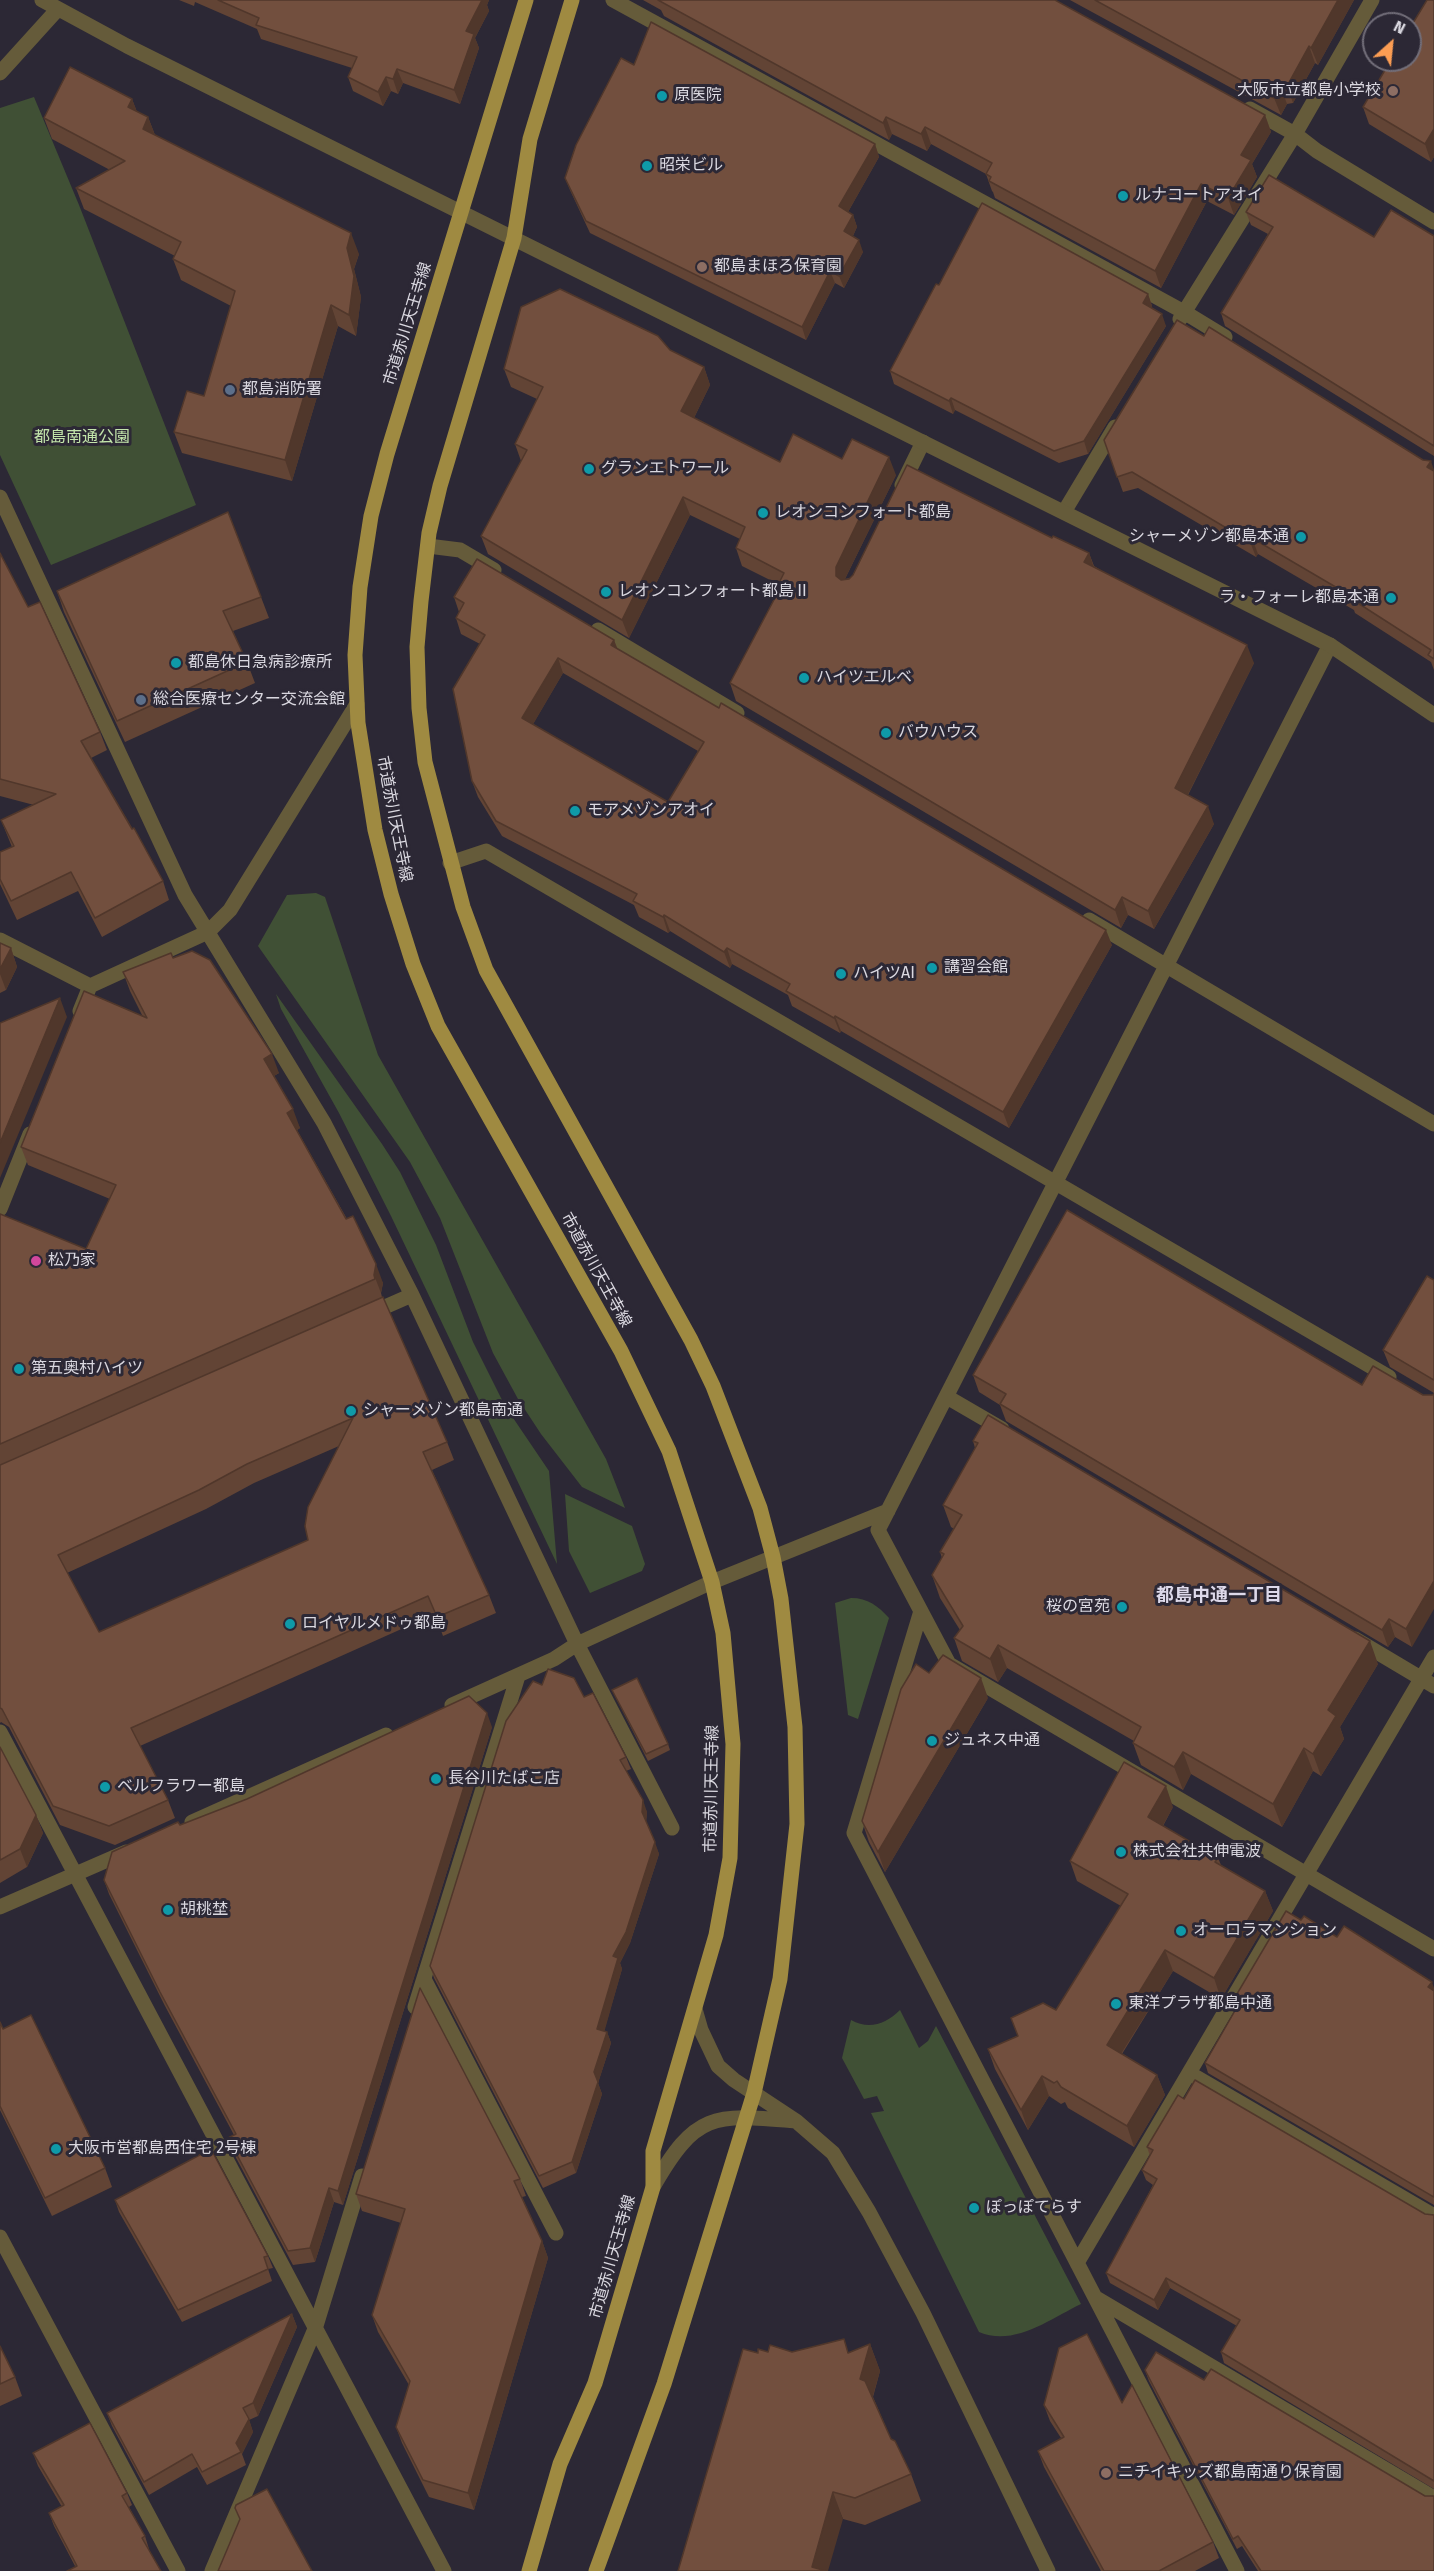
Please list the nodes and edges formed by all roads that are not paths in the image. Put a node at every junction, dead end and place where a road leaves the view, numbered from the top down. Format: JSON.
{"nodes":[{"id":1,"x":42,"y":0,"type":"edge"},
{"id":2,"x":526,"y":0,"type":"edge"},
{"id":3,"x":572,"y":0,"type":"edge"},
{"id":4,"x":613,"y":0,"type":"edge"},
{"id":5,"x":1372,"y":0,"type":"edge"},
{"id":6,"x":61,"y":5,"type":"edge"},
{"id":7,"x":0,"y":74,"type":"edge"},
{"id":8,"x":1239,"y":103,"type":"edge"},
{"id":9,"x":1295,"y":134,"type":"junction"},
{"id":10,"x":461,"y":212,"type":"junction"},
{"id":11,"x":1434,"y":222,"type":"edge"},
{"id":12,"x":514,"y":238,"type":"junction"},
{"id":13,"x":1185,"y":312,"type":"junction"},
{"id":14,"x":1172,"y":333,"type":"edge"},
{"id":15,"x":1241,"y":347,"type":"edge"},
{"id":16,"x":1123,"y":414,"type":"edge"},
{"id":17,"x":923,"y":442,"type":"junction"},
{"id":18,"x":0,"y":497,"type":"edge"},
{"id":19,"x":896,"y":499,"type":"edge"},
{"id":20,"x":1064,"y":512,"type":"junction"},
{"id":21,"x":428,"y":546,"type":"junction"},
{"id":22,"x":506,"y":577,"type":"edge"},
{"id":23,"x":588,"y":625,"type":"edge"},
{"id":24,"x":1330,"y":645,"type":"junction"},
{"id":25,"x":357,"y":704,"type":"junction"},
{"id":26,"x":1434,"y":716,"type":"edge"},
{"id":27,"x":752,"y":721,"type":"edge"},
{"id":28,"x":450,"y":864,"type":"junction"},
{"id":29,"x":1079,"y":914,"type":"edge"},
{"id":30,"x":208,"y":932,"type":"junction"},
{"id":31,"x":0,"y":940,"type":"edge"},
{"id":32,"x":1165,"y":965,"type":"junction"},
{"id":33,"x":90,"y":986,"type":"junction"},
{"id":34,"x":73,"y":1028,"type":"edge"},
{"id":35,"x":34,"y":1124,"type":"edge"},
{"id":36,"x":1434,"y":1124,"type":"edge"},
{"id":37,"x":1056,"y":1182,"type":"junction"},
{"id":38,"x":0,"y":1209,"type":"edge"},
{"id":39,"x":411,"y":1295,"type":"junction"},
{"id":40,"x":356,"y":1319,"type":"edge"},
{"id":41,"x":1403,"y":1386,"type":"edge"},
{"id":42,"x":947,"y":1397,"type":"junction"},
{"id":43,"x":1012,"y":1435,"type":"edge"},
{"id":44,"x":888,"y":1511,"type":"junction"},
{"id":45,"x":773,"y":1557,"type":"junction"},
{"id":46,"x":712,"y":1582,"type":"junction"},
{"id":47,"x":921,"y":1611,"type":"junction"},
{"id":48,"x":1337,"y":1629,"type":"edge"},
{"id":49,"x":577,"y":1644,"type":"junction"},
{"id":50,"x":1434,"y":1658,"type":"edge"},
{"id":51,"x":518,"y":1676,"type":"junction"},
{"id":52,"x":1428,"y":1682,"type":"edge"},
{"id":53,"x":442,"y":1710,"type":"edge"},
{"id":54,"x":399,"y":1730,"type":"edge"},
{"id":55,"x":0,"y":1732,"type":"edge"},
{"id":56,"x":182,"y":1826,"type":"edge"},
{"id":57,"x":672,"y":1828,"type":"dead end"},
{"id":58,"x":139,"y":1846,"type":"edge"},
{"id":59,"x":1306,"y":1874,"type":"junction"},
{"id":60,"x":75,"y":1875,"type":"junction"},
{"id":61,"x":0,"y":1907,"type":"edge"},
{"id":62,"x":1434,"y":1949,"type":"edge"},
{"id":63,"x":424,"y":1979,"type":"junction"},
{"id":64,"x":695,"y":2009,"type":"junction"},
{"id":65,"x":410,"y":2024,"type":"edge"},
{"id":66,"x":1189,"y":2073,"type":"junction"},
{"id":67,"x":754,"y":2093,"type":"junction"},
{"id":68,"x":746,"y":2117,"type":"junction"},
{"id":69,"x":796,"y":2121,"type":"junction"},
{"id":70,"x":368,"y":2158,"type":"edge"},
{"id":71,"x":652,"y":2187,"type":"junction"},
{"id":72,"x":1434,"y":2216,"type":"edge"},
{"id":73,"x":556,"y":2233,"type":"dead end"},
{"id":74,"x":0,"y":2237,"type":"edge"},
{"id":75,"x":1077,"y":2263,"type":"junction"},
{"id":76,"x":1096,"y":2298,"type":"junction"},
{"id":77,"x":315,"y":2329,"type":"junction"},
{"id":78,"x":1434,"y":2498,"type":"edge"},
{"id":79,"x":177,"y":2571,"type":"edge"},
{"id":80,"x":212,"y":2571,"type":"edge"},
{"id":81,"x":444,"y":2571,"type":"edge"},
{"id":82,"x":530,"y":2571,"type":"edge"},
{"id":83,"x":596,"y":2571,"type":"edge"},
{"id":84,"x":1048,"y":2571,"type":"edge"},
{"id":85,"x":1237,"y":2571,"type":"edge"}],
"edges":[{"from":1,"to":6,"type":"street"},
{"from":2,"to":10,"type":"main road","name":"市道赤川天王寺線"},
{"from":3,"to":12,"type":"main road"},
{"from":4,"to":13,"type":"street"},
{"from":5,"to":9,"type":"street"},
{"from":6,"to":7,"type":"street"},
{"from":6,"to":10,"type":"street"},
{"from":8,"to":9,"type":"street"},
{"from":9,"to":11,"type":"street"},
{"from":9,"to":13,"type":"street"},
{"from":10,"to":12,"type":"street"},
{"from":10,"to":25,"type":"main road","name":"市道赤川天王寺線"},
{"from":12,"to":17,"type":"street"},
{"from":12,"to":21,"type":"main road"},
{"from":13,"to":14,"type":"street"},
{"from":13,"to":15,"type":"street"},
{"from":16,"to":20,"type":"street"},
{"from":17,"to":19,"type":"street"},
{"from":17,"to":20,"type":"street"},
{"from":18,"to":30,"type":"street"},
{"from":20,"to":24,"type":"street"},
{"from":21,"to":22,"type":"street"},
{"from":21,"to":28,"type":"main road"},
{"from":23,"to":27,"type":"street"},
{"from":24,"to":26,"type":"street"},
{"from":24,"to":32,"type":"street"},
{"from":25,"to":30,"type":"street"},
{"from":25,"to":46,"type":"main road","name":"市道赤川天王寺線"},
{"from":28,"to":37,"type":"street"},
{"from":28,"to":45,"type":"main road"},
{"from":29,"to":32,"type":"street"},
{"from":30,"to":33,"type":"street"},
{"from":30,"to":39,"type":"street"},
{"from":31,"to":33,"type":"street"},
{"from":32,"to":36,"type":"street"},
{"from":32,"to":37,"type":"street"},
{"from":33,"to":34,"type":"street"},
{"from":35,"to":38,"type":"street"},
{"from":37,"to":41,"type":"street"},
{"from":37,"to":42,"type":"street"},
{"from":39,"to":40,"type":"street"},
{"from":39,"to":49,"type":"street"},
{"from":42,"to":43,"type":"street"},
{"from":42,"to":44,"type":"street"},
{"from":44,"to":45,"type":"street"},
{"from":44,"to":47,"type":"street"},
{"from":45,"to":46,"type":"street"},
{"from":45,"to":67,"type":"main road"},
{"from":46,"to":49,"type":"street"},
{"from":46,"to":64,"type":"main road","name":"市道赤川天王寺線"},
{"from":47,"to":59,"type":"street"},
{"from":47,"to":75,"type":"street"},
{"from":48,"to":52,"type":"street"},
{"from":49,"to":51,"type":"street"},
{"from":49,"to":57,"type":"street"},
{"from":50,"to":52,"type":"street"},
{"from":51,"to":53,"type":"street"},
{"from":51,"to":63,"type":"street"},
{"from":52,"to":59,"type":"street"},
{"from":54,"to":56,"type":"street"},
{"from":55,"to":60,"type":"street"},
{"from":58,"to":60,"type":"street"},
{"from":59,"to":62,"type":"street"},
{"from":59,"to":66,"type":"street"},
{"from":60,"to":61,"type":"street"},
{"from":60,"to":77,"type":"street"},
{"from":63,"to":65,"type":"street"},
{"from":63,"to":73,"type":"street"},
{"from":64,"to":67,"type":"street"},
{"from":64,"to":71,"type":"main road","name":"市道赤川天王寺線"},
{"from":66,"to":72,"type":"street"},
{"from":66,"to":75,"type":"street"},
{"from":67,"to":68,"type":"main road"},
{"from":67,"to":69,"type":"street"},
{"from":68,"to":69,"type":"street"},
{"from":68,"to":71,"type":"street"},
{"from":68,"to":83,"type":"main road"},
{"from":69,"to":84,"type":"street"},
{"from":70,"to":77,"type":"street"},
{"from":71,"to":82,"type":"main road","name":"市道赤川天王寺線"},
{"from":74,"to":79,"type":"street"},
{"from":75,"to":76,"type":"street"},
{"from":76,"to":78,"type":"street"},
{"from":76,"to":85,"type":"street"},
{"from":77,"to":80,"type":"street"},
{"from":77,"to":81,"type":"street"}]}
